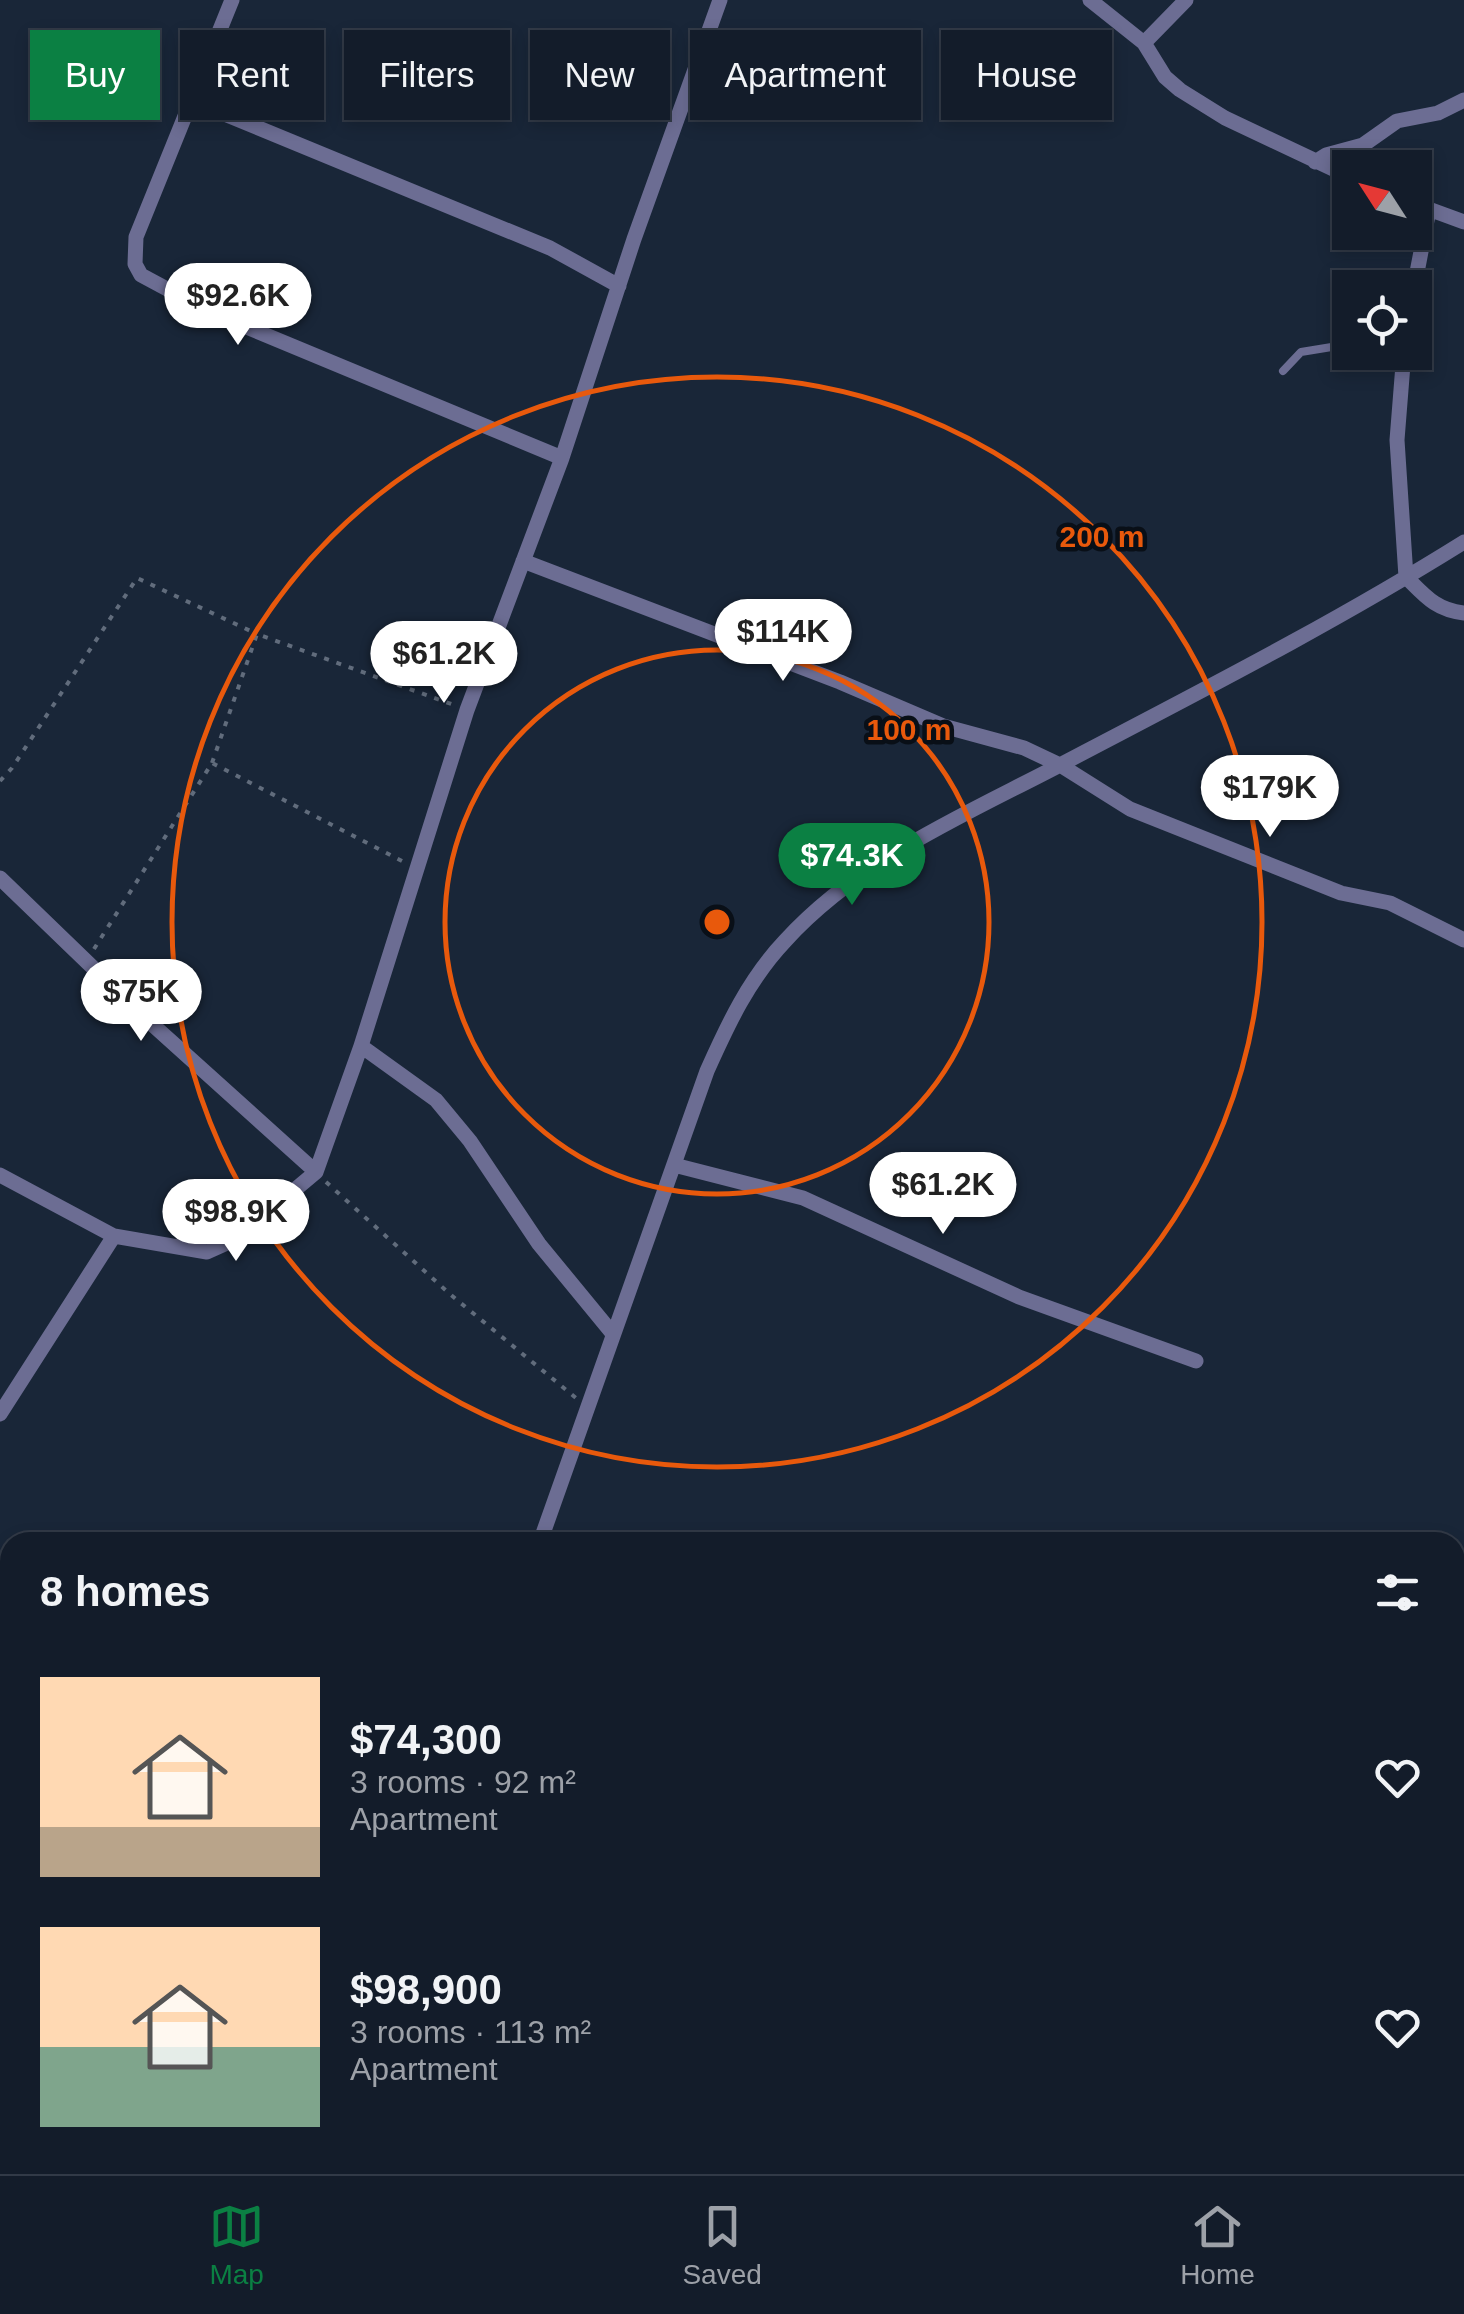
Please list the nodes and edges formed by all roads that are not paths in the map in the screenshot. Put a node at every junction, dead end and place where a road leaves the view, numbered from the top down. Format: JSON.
{"nodes":[{"id":1,"x":232,"y":0,"type":"edge"},
{"id":2,"x":720,"y":0,"type":"edge"},
{"id":3,"x":1090,"y":0,"type":"edge"},
{"id":4,"x":1186,"y":0,"type":"edge"},
{"id":5,"x":220,"y":30,"type":"edge"},
{"id":6,"x":1144,"y":43,"type":"junction"},
{"id":7,"x":1464,"y":100,"type":"edge"},
{"id":8,"x":185,"y":120,"type":"edge"},
{"id":9,"x":239,"y":120,"type":"edge"},
{"id":10,"x":1315,"y":162,"type":"junction"},
{"id":11,"x":1332,"y":169,"type":"edge"},
{"id":12,"x":1432,"y":211,"type":"edge"},
{"id":13,"x":1464,"y":222,"type":"edge"},
{"id":14,"x":619,"y":286,"type":"junction"},
{"id":15,"x":1332,"y":347,"type":"edge"},
{"id":16,"x":1403,"y":370,"type":"edge"},
{"id":17,"x":1283,"y":371,"type":"dead end"},
{"id":18,"x":562,"y":458,"type":"junction"},
{"id":19,"x":1464,"y":542,"type":"edge"},
{"id":20,"x":523,"y":561,"type":"junction"},
{"id":21,"x":1406,"y":577,"type":"junction"},
{"id":22,"x":1464,"y":613,"type":"edge"},
{"id":23,"x":1060,"y":765,"type":"junction"},
{"id":24,"x":0,"y":878,"type":"edge"},
{"id":25,"x":1464,"y":940,"type":"edge"},
{"id":26,"x":361,"y":1046,"type":"junction"},
{"id":27,"x":674,"y":1165,"type":"junction"},
{"id":28,"x":316,"y":1172,"type":"junction"},
{"id":29,"x":0,"y":1175,"type":"edge"},
{"id":30,"x":114,"y":1236,"type":"junction"},
{"id":31,"x":613,"y":1334,"type":"junction"},
{"id":32,"x":1196,"y":1360,"type":"dead end"},
{"id":33,"x":0,"y":1414,"type":"edge"},
{"id":34,"x":543,"y":1532,"type":"edge"}],
"edges":[{"from":1,"to":5,"type":"street"},
{"from":2,"to":14,"type":"street"},
{"from":3,"to":6,"type":"street"},
{"from":4,"to":6,"type":"street"},
{"from":6,"to":10,"type":"street"},
{"from":7,"to":10,"type":"street"},
{"from":8,"to":18,"type":"street"},
{"from":9,"to":14,"type":"street"},
{"from":10,"to":11,"type":"street"},
{"from":12,"to":13,"type":"street"},
{"from":14,"to":18,"type":"street"},
{"from":15,"to":17,"type":"lane"},
{"from":16,"to":21,"type":"street"},
{"from":18,"to":20,"type":"street"},
{"from":19,"to":21,"type":"street"},
{"from":20,"to":23,"type":"street"},
{"from":20,"to":26,"type":"street"},
{"from":21,"to":22,"type":"street"},
{"from":21,"to":23,"type":"street"},
{"from":23,"to":25,"type":"street"},
{"from":23,"to":27,"type":"street"},
{"from":24,"to":28,"type":"street"},
{"from":26,"to":28,"type":"street"},
{"from":26,"to":31,"type":"street"},
{"from":27,"to":31,"type":"street"},
{"from":27,"to":32,"type":"street"},
{"from":28,"to":30,"type":"street"},
{"from":29,"to":30,"type":"street"},
{"from":30,"to":33,"type":"street"},
{"from":31,"to":34,"type":"street"}]}
